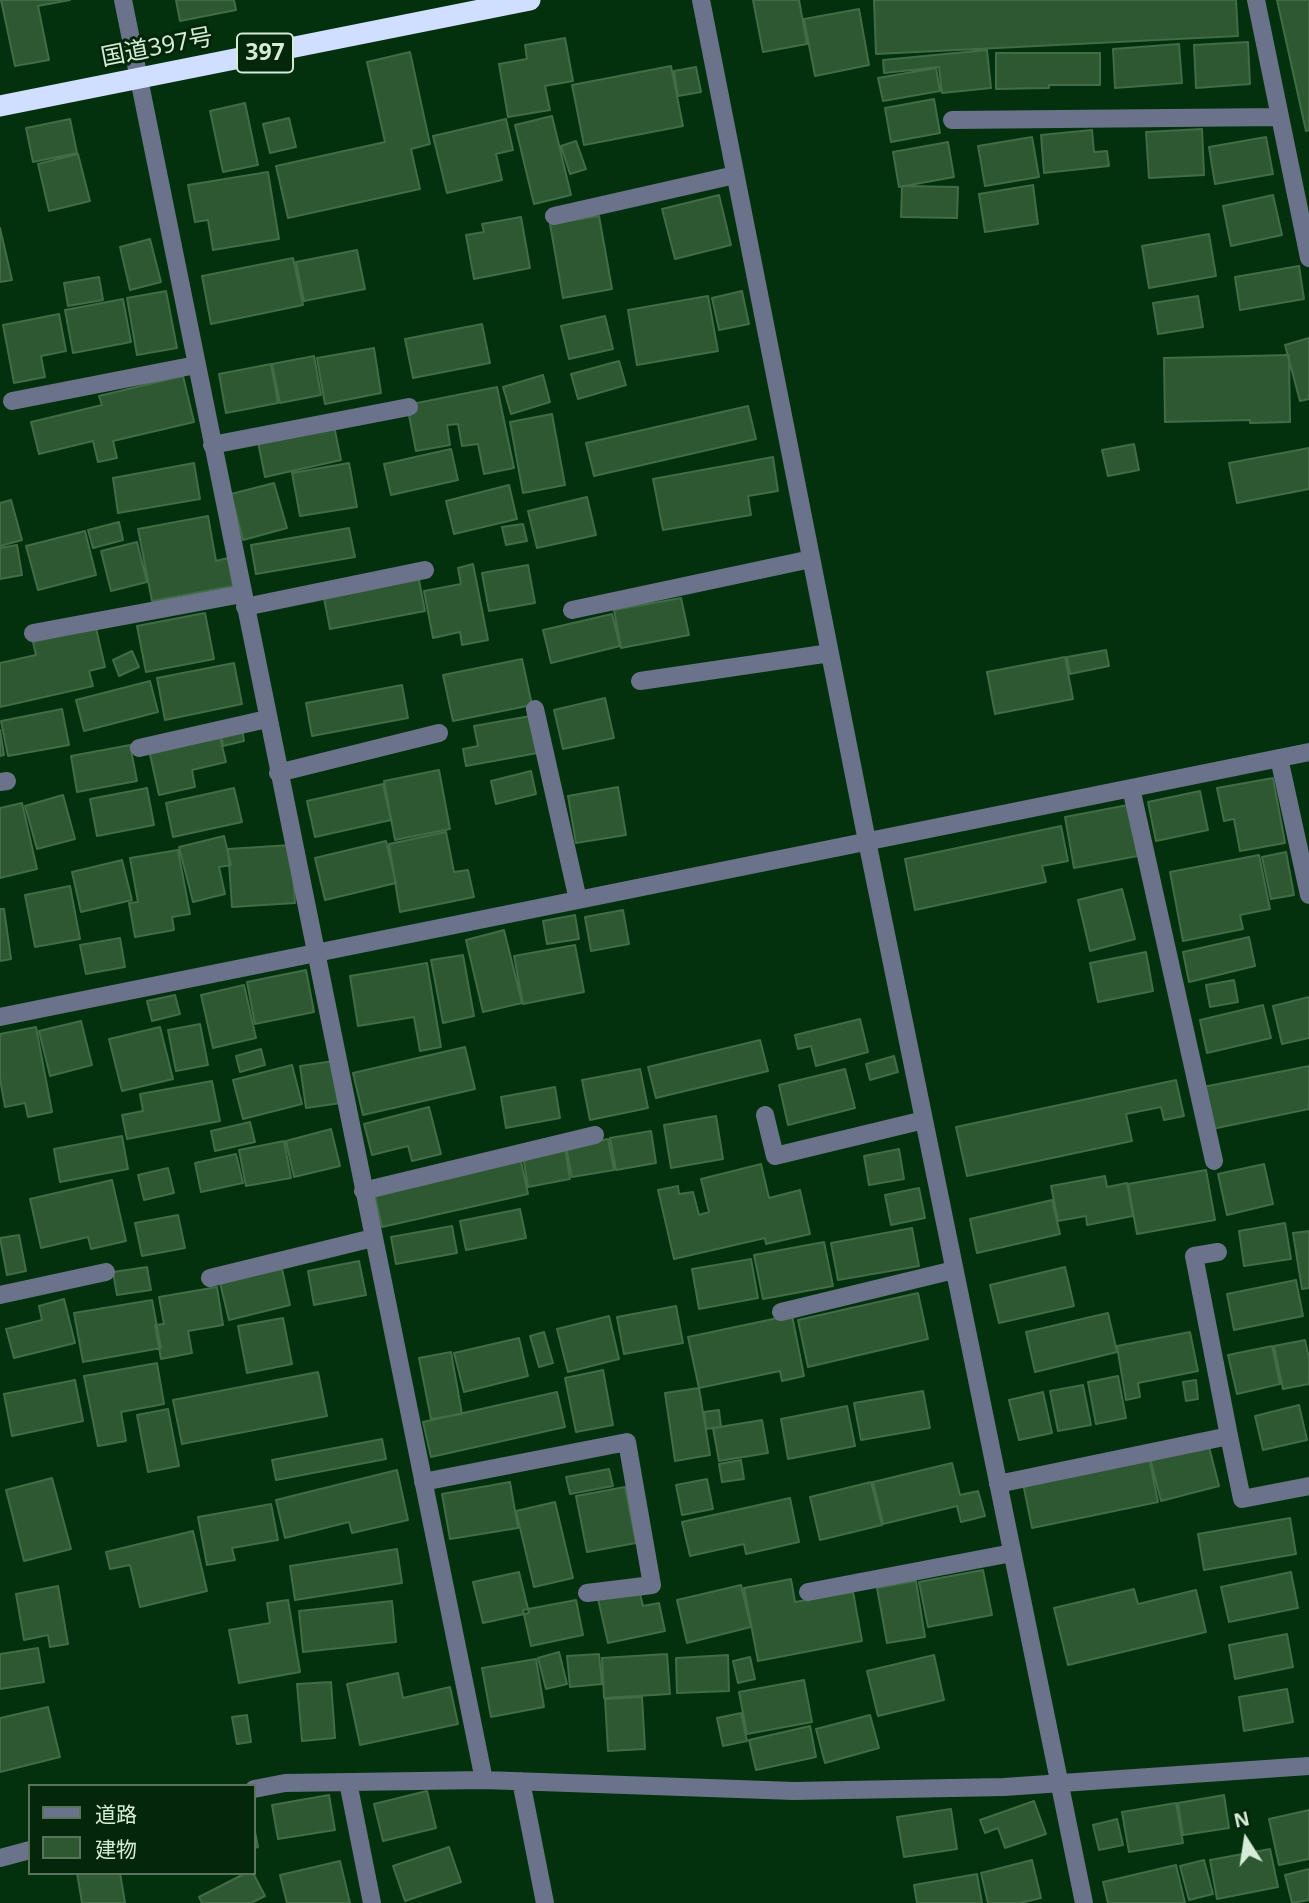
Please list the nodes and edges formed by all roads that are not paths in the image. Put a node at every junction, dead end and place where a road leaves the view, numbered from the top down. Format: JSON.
{"nodes":[{"id":1,"x":123,"y":0,"type":"edge"},
{"id":2,"x":530,"y":0,"type":"edge"},
{"id":3,"x":701,"y":0,"type":"edge"},
{"id":4,"x":1256,"y":0,"type":"edge"},
{"id":5,"x":138,"y":78,"type":"junction"},
{"id":6,"x":0,"y":106,"type":"edge"},
{"id":7,"x":1280,"y":117,"type":"junction"},
{"id":8,"x":951,"y":120,"type":"dead end"},
{"id":9,"x":735,"y":175,"type":"junction"},
{"id":10,"x":554,"y":216,"type":"dead end"},
{"id":11,"x":1306,"y":228,"type":"edge"},
{"id":12,"x":1309,"y":258,"type":"edge"},
{"id":13,"x":196,"y":365,"type":"junction"},
{"id":14,"x":12,"y":401,"type":"dead end"},
{"id":15,"x":409,"y":407,"type":"dead end"},
{"id":16,"x":212,"y":445,"type":"junction"},
{"id":17,"x":811,"y":559,"type":"junction"},
{"id":18,"x":425,"y":570,"type":"dead end"},
{"id":19,"x":244,"y":601,"type":"junction"},
{"id":20,"x":572,"y":610,"type":"dead end"},
{"id":21,"x":33,"y":633,"type":"dead end"},
{"id":22,"x":830,"y":653,"type":"junction"},
{"id":23,"x":640,"y":681,"type":"dead end"},
{"id":24,"x":535,"y":709,"type":"dead end"},
{"id":25,"x":267,"y":719,"type":"junction"},
{"id":26,"x":439,"y":733,"type":"dead end"},
{"id":27,"x":139,"y":748,"type":"dead end"},
{"id":28,"x":1309,"y":752,"type":"edge"},
{"id":29,"x":1279,"y":758,"type":"junction"},
{"id":30,"x":278,"y":773,"type":"junction"},
{"id":31,"x":1131,"y":788,"type":"junction"},
{"id":32,"x":867,"y":841,"type":"junction"},
{"id":33,"x":1309,"y":895,"type":"edge"},
{"id":34,"x":578,"y":900,"type":"junction"},
{"id":35,"x":315,"y":953,"type":"junction"},
{"id":36,"x":0,"y":1017,"type":"edge"},
{"id":37,"x":765,"y":1115,"type":"dead end"},
{"id":38,"x":924,"y":1120,"type":"junction"},
{"id":39,"x":595,"y":1135,"type":"dead end"},
{"id":40,"x":1214,"y":1161,"type":"dead end"},
{"id":41,"x":363,"y":1191,"type":"junction"},
{"id":42,"x":373,"y":1238,"type":"junction"},
{"id":43,"x":1218,"y":1251,"type":"dead end"},
{"id":44,"x":954,"y":1270,"type":"junction"},
{"id":45,"x":106,"y":1272,"type":"dead end"},
{"id":46,"x":209,"y":1278,"type":"dead end"},
{"id":47,"x":0,"y":1295,"type":"edge"},
{"id":48,"x":781,"y":1312,"type":"dead end"},
{"id":49,"x":1229,"y":1436,"type":"junction"},
{"id":50,"x":423,"y":1482,"type":"junction"},
{"id":51,"x":998,"y":1484,"type":"junction"},
{"id":52,"x":1308,"y":1491,"type":"edge"},
{"id":53,"x":1012,"y":1552,"type":"junction"},
{"id":54,"x":808,"y":1591,"type":"dead end"},
{"id":55,"x":587,"y":1593,"type":"dead end"},
{"id":56,"x":1309,"y":1766,"type":"edge"},
{"id":57,"x":484,"y":1780,"type":"junction"},
{"id":58,"x":348,"y":1782,"type":"junction"},
{"id":59,"x":521,"y":1782,"type":"junction"},
{"id":60,"x":1059,"y":1782,"type":"junction"},
{"id":61,"x":256,"y":1789,"type":"edge"},
{"id":62,"x":28,"y":1851,"type":"edge"},
{"id":63,"x":0,"y":1858,"type":"edge"},
{"id":64,"x":372,"y":1903,"type":"edge"},
{"id":65,"x":545,"y":1903,"type":"edge"},
{"id":66,"x":1084,"y":1903,"type":"edge"}],
"edges":[{"from":1,"to":5,"type":"street"},
{"from":2,"to":5,"type":"highway","name":"国道397号","number":"397"},
{"from":3,"to":9,"type":"street"},
{"from":4,"to":7,"type":"street"},
{"from":5,"to":6,"type":"highway","name":"国道397号","number":"397"},
{"from":5,"to":13,"type":"street"},
{"from":7,"to":8,"type":"street"},
{"from":7,"to":11,"type":"street"},
{"from":9,"to":10,"type":"street"},
{"from":9,"to":17,"type":"street"},
{"from":11,"to":12,"type":"street"},
{"from":13,"to":14,"type":"street"},
{"from":13,"to":16,"type":"street"},
{"from":15,"to":16,"type":"street"},
{"from":16,"to":19,"type":"street"},
{"from":17,"to":20,"type":"street"},
{"from":17,"to":22,"type":"street"},
{"from":18,"to":19,"type":"street"},
{"from":19,"to":21,"type":"street"},
{"from":19,"to":25,"type":"street"},
{"from":22,"to":23,"type":"street"},
{"from":22,"to":32,"type":"street"},
{"from":24,"to":34,"type":"street"},
{"from":25,"to":27,"type":"street"},
{"from":25,"to":30,"type":"street"},
{"from":26,"to":30,"type":"street"},
{"from":28,"to":29,"type":"street"},
{"from":29,"to":31,"type":"street"},
{"from":29,"to":33,"type":"street"},
{"from":30,"to":35,"type":"street"},
{"from":31,"to":32,"type":"street"},
{"from":31,"to":40,"type":"street"},
{"from":32,"to":34,"type":"street"},
{"from":32,"to":38,"type":"street"},
{"from":34,"to":35,"type":"street"},
{"from":35,"to":36,"type":"street"},
{"from":35,"to":41,"type":"street"},
{"from":37,"to":38,"type":"street"},
{"from":38,"to":44,"type":"street"},
{"from":39,"to":41,"type":"street"},
{"from":41,"to":42,"type":"street"},
{"from":42,"to":46,"type":"street"},
{"from":42,"to":50,"type":"street"},
{"from":43,"to":49,"type":"street"},
{"from":44,"to":48,"type":"street"},
{"from":44,"to":51,"type":"street"},
{"from":45,"to":47,"type":"street"},
{"from":49,"to":51,"type":"street"},
{"from":49,"to":52,"type":"street"},
{"from":50,"to":55,"type":"street"},
{"from":50,"to":57,"type":"street"},
{"from":51,"to":53,"type":"street"},
{"from":53,"to":54,"type":"street"},
{"from":53,"to":60,"type":"street"},
{"from":56,"to":60,"type":"street"},
{"from":57,"to":58,"type":"street"},
{"from":57,"to":59,"type":"street"},
{"from":58,"to":61,"type":"street"},
{"from":58,"to":64,"type":"street"},
{"from":59,"to":60,"type":"street"},
{"from":59,"to":65,"type":"street"},
{"from":60,"to":66,"type":"street"},
{"from":62,"to":63,"type":"street"}]}
